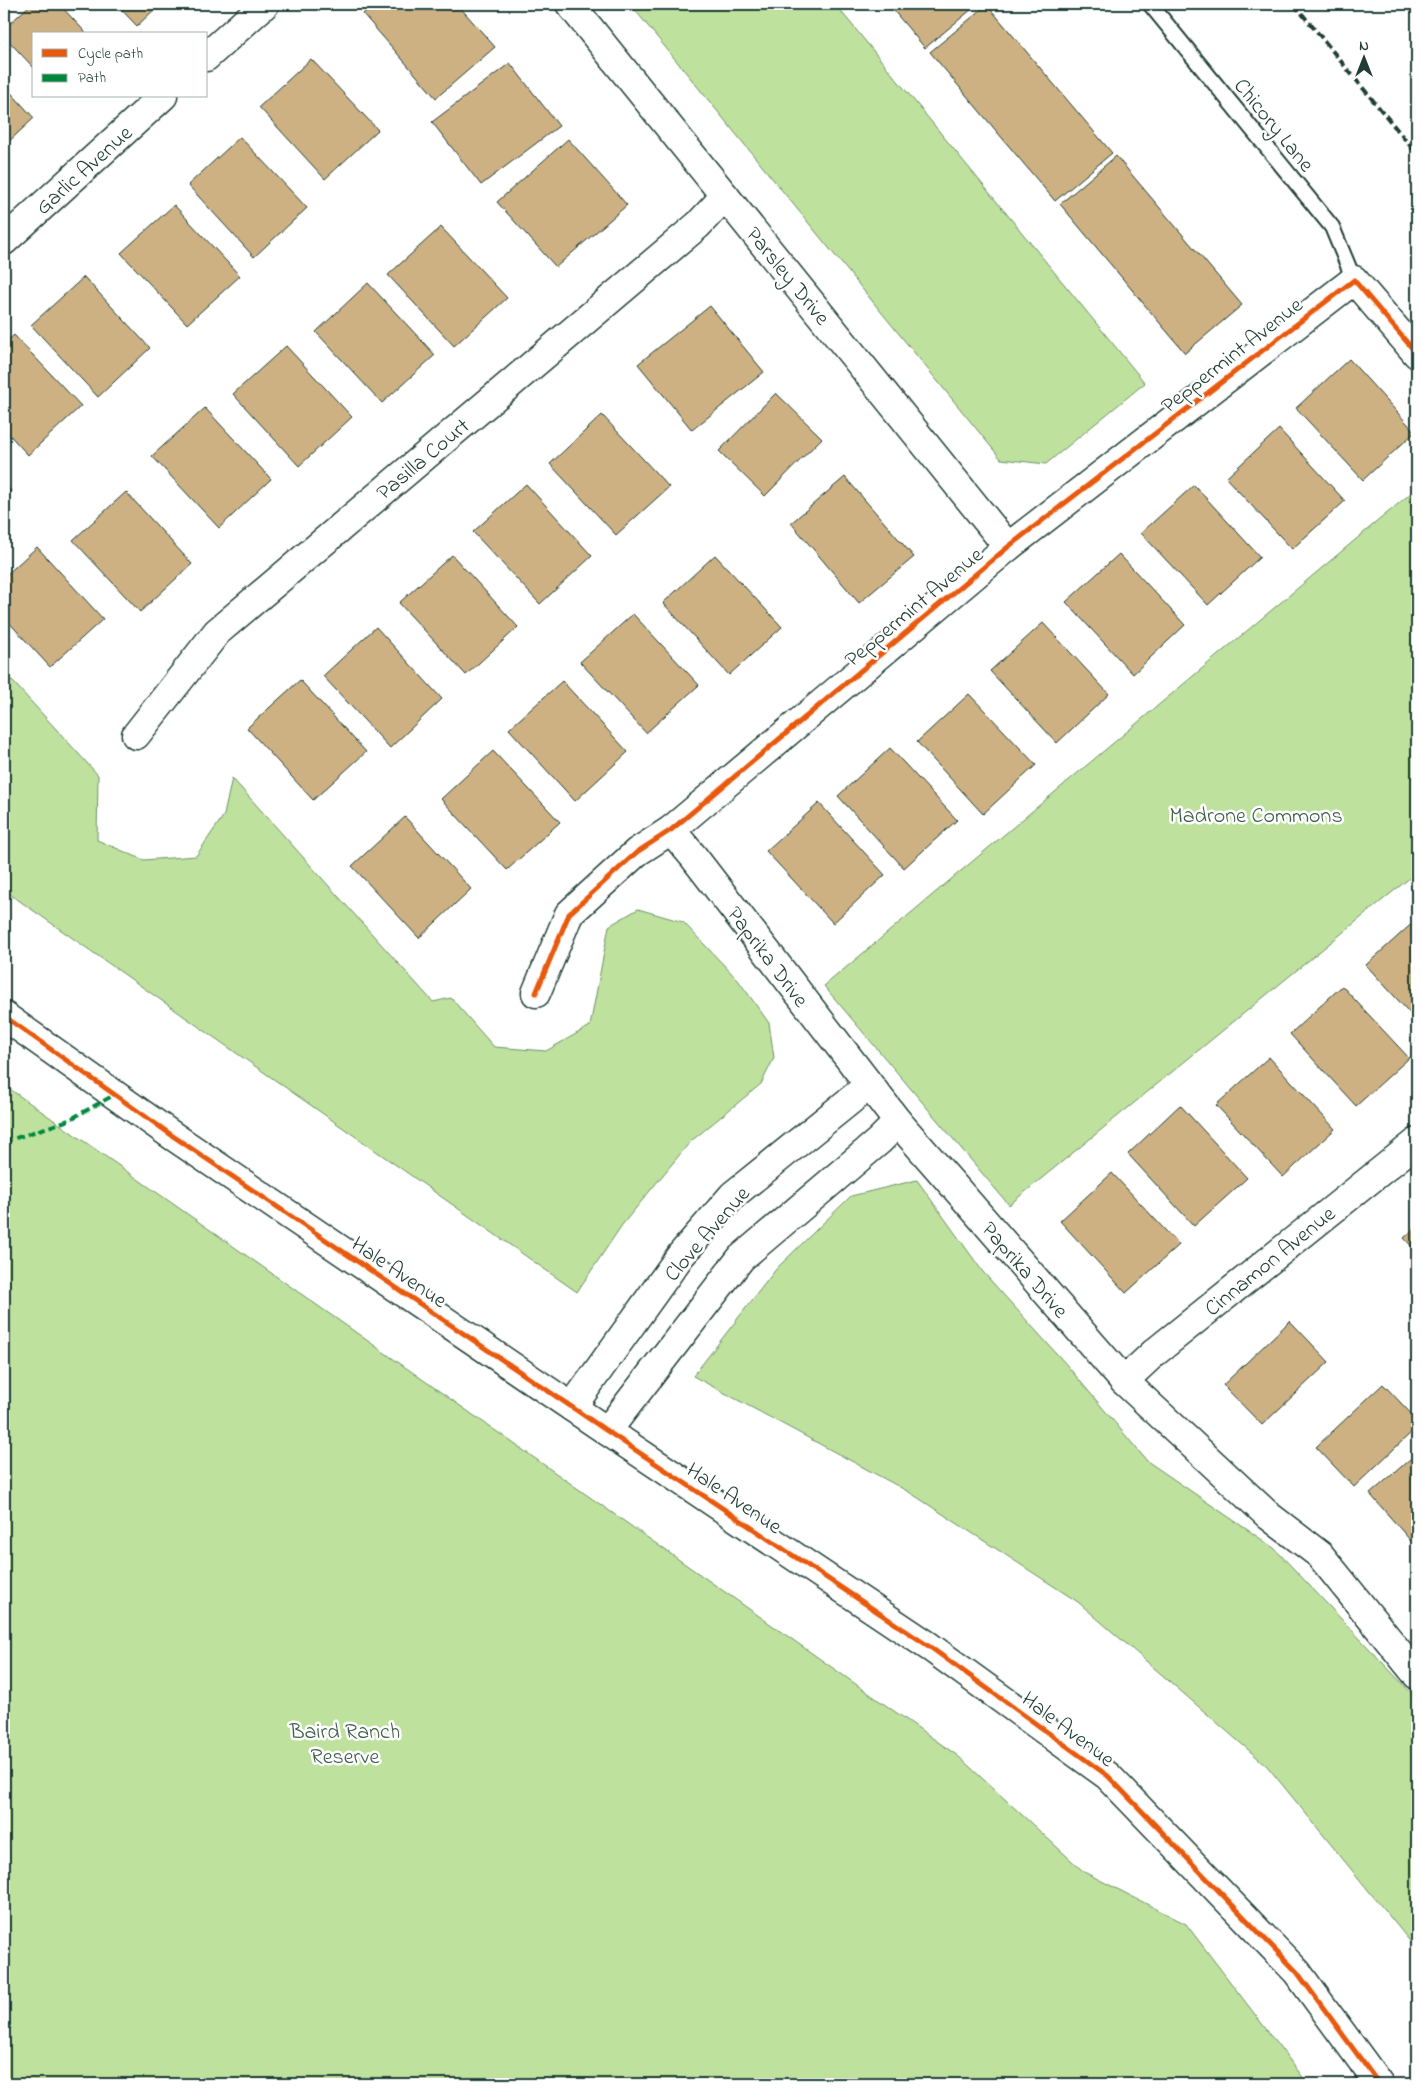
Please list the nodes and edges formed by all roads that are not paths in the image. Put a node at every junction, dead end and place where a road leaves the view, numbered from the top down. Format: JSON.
{"nodes":[{"id":1,"x":265,"y":4,"type":"edge"},
{"id":2,"x":570,"y":4,"type":"edge"},
{"id":3,"x":1150,"y":4,"type":"edge"},
{"id":4,"x":208,"y":55,"type":"edge"},
{"id":5,"x":161,"y":98,"type":"edge"},
{"id":6,"x":725,"y":196,"type":"junction"},
{"id":7,"x":4,"y":241,"type":"edge"},
{"id":8,"x":1354,"y":280,"type":"junction"},
{"id":9,"x":1417,"y":354,"type":"edge"},
{"id":10,"x":1008,"y":547,"type":"junction"},
{"id":11,"x":136,"y":735,"type":"dead end"},
{"id":12,"x":670,"y":830,"type":"junction"},
{"id":13,"x":536,"y":993,"type":"dead end"},
{"id":14,"x":4,"y":1016,"type":"edge"},
{"id":15,"x":868,"y":1086,"type":"junction"},
{"id":16,"x":898,"y":1122,"type":"junction"},
{"id":17,"x":1417,"y":1142,"type":"edge"},
{"id":18,"x":1124,"y":1381,"type":"junction"},
{"id":19,"x":572,"y":1407,"type":"junction"},
{"id":20,"x":607,"y":1431,"type":"junction"},
{"id":21,"x":1417,"y":1675,"type":"edge"},
{"id":22,"x":1379,"y":2084,"type":"edge"}],
"edges":[{"from":1,"to":4,"type":"street"},
{"from":2,"to":6,"type":"street","name":"Parsley Drive"},
{"from":3,"to":8,"type":"lane","name":"Chicory Lane"},
{"from":5,"to":7,"type":"street","name":"Garlic Avenue"},
{"from":6,"to":10,"type":"street","name":"Parsley Drive"},
{"from":6,"to":11,"type":"street","name":"Pasilla Court"},
{"from":8,"to":9,"type":"street"},
{"from":8,"to":10,"type":"street","name":"Peppermint Avenue"},
{"from":10,"to":12,"type":"street","name":"Peppermint Avenue"},
{"from":12,"to":13,"type":"street","name":"Peppermint Avenue"},
{"from":12,"to":15,"type":"street","name":"Paprika Drive"},
{"from":14,"to":19,"type":"street","name":"Hale Avenue"},
{"from":15,"to":16,"type":"street","name":"Paprika Drive"},
{"from":15,"to":19,"type":"street","name":"Clove Avenue"},
{"from":16,"to":18,"type":"street","name":"Paprika Drive"},
{"from":16,"to":20,"type":"street","name":"Clove Avenue"},
{"from":17,"to":18,"type":"street","name":"Cinnamon Avenue"},
{"from":18,"to":21,"type":"street","name":"Paprika Drive"},
{"from":19,"to":20,"type":"street","name":"Hale Avenue"},
{"from":20,"to":22,"type":"street","name":"Hale Avenue"}]}
